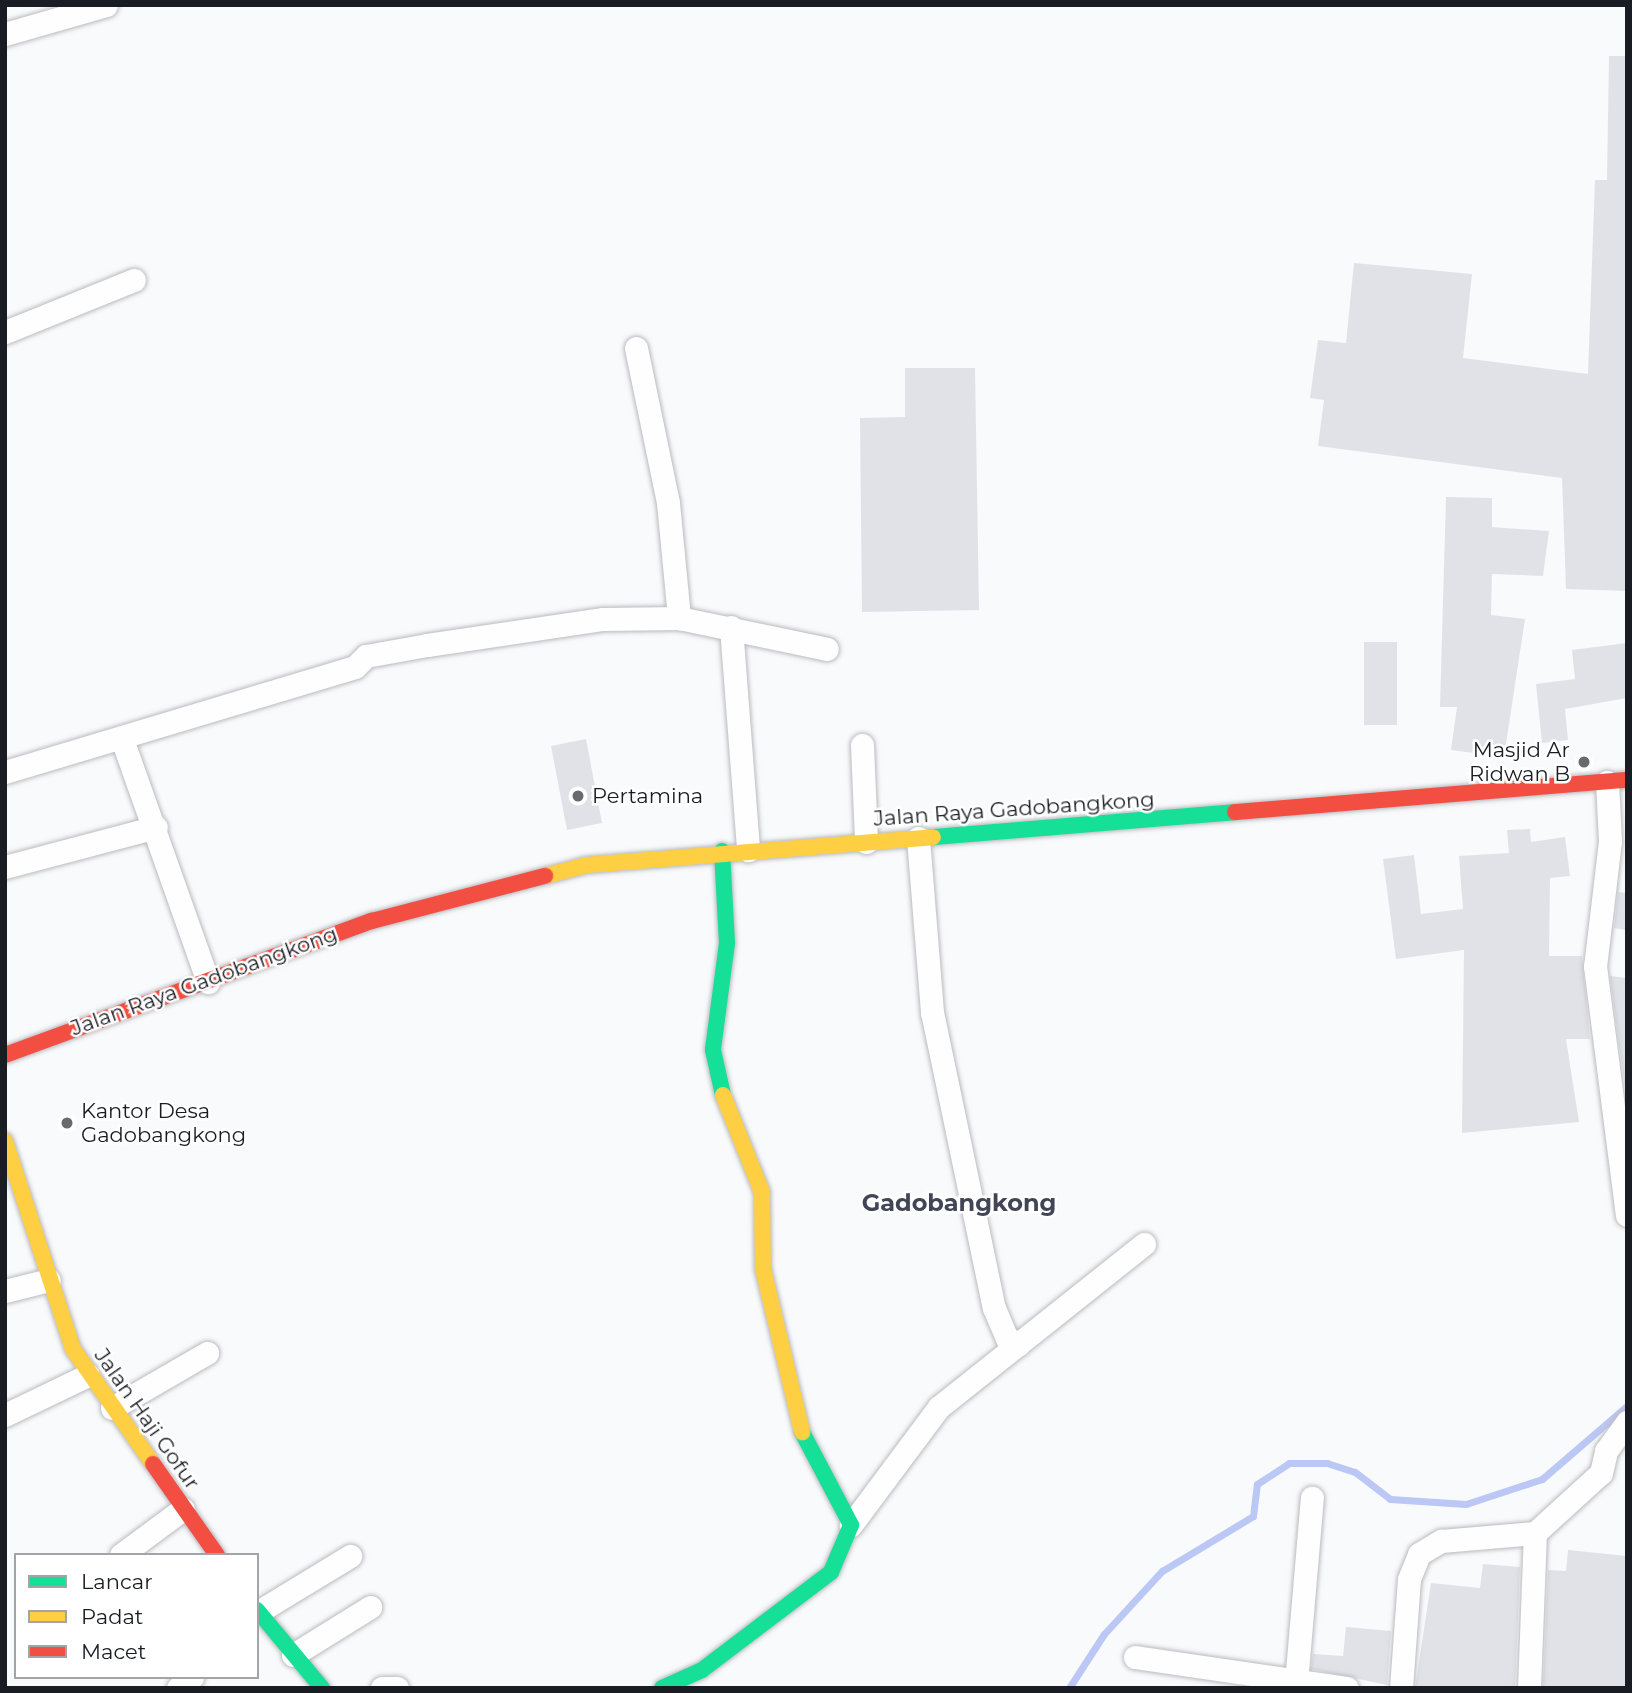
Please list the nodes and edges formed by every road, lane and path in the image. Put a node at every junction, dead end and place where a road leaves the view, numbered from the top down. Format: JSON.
{"nodes":[{"id":1,"x":106,"y":5,"type":"edge"},
{"id":2,"x":77,"y":10,"type":"edge"},
{"id":3,"x":5,"y":34,"type":"edge"},
{"id":4,"x":134,"y":280,"type":"dead end"},
{"id":5,"x":5,"y":332,"type":"edge"},
{"id":6,"x":636,"y":348,"type":"dead end"},
{"id":7,"x":679,"y":618,"type":"junction"},
{"id":8,"x":731,"y":627,"type":"junction"},
{"id":9,"x":827,"y":649,"type":"dead end"},
{"id":10,"x":122,"y":739,"type":"junction"},
{"id":11,"x":862,"y":745,"type":"dead end"},
{"id":12,"x":5,"y":772,"type":"edge"},
{"id":13,"x":1617,"y":781,"type":"edge"},
{"id":14,"x":156,"y":827,"type":"junction"},
{"id":15,"x":918,"y":838,"type":"junction"},
{"id":16,"x":866,"y":842,"type":"junction"},
{"id":17,"x":748,"y":850,"type":"junction"},
{"id":18,"x":722,"y":851,"type":"junction"},
{"id":19,"x":5,"y":867,"type":"edge"},
{"id":20,"x":410,"y":916,"type":"junction"},
{"id":21,"x":379,"y":940,"type":"dead end"},
{"id":22,"x":214,"y":993,"type":"junction"},
{"id":23,"x":147,"y":1024,"type":"dead end"},
{"id":24,"x":5,"y":1055,"type":"edge"},
{"id":25,"x":5,"y":1075,"type":"edge"},
{"id":26,"x":5,"y":1141,"type":"edge"},
{"id":27,"x":1627,"y":1215,"type":"edge"},
{"id":28,"x":1144,"y":1244,"type":"dead end"},
{"id":29,"x":49,"y":1280,"type":"junction"},
{"id":30,"x":5,"y":1291,"type":"edge"},
{"id":31,"x":1018,"y":1344,"type":"junction"},
{"id":32,"x":207,"y":1353,"type":"dead end"},
{"id":33,"x":88,"y":1375,"type":"junction"},
{"id":34,"x":112,"y":1408,"type":"junction"},
{"id":35,"x":5,"y":1415,"type":"edge"},
{"id":36,"x":1627,"y":1422,"type":"edge"},
{"id":37,"x":1312,"y":1498,"type":"dead end"},
{"id":38,"x":183,"y":1508,"type":"junction"},
{"id":39,"x":851,"y":1525,"type":"junction"},
{"id":40,"x":1535,"y":1533,"type":"junction"},
{"id":41,"x":124,"y":1553,"type":"edge"},
{"id":42,"x":215,"y":1553,"type":"edge"},
{"id":43,"x":350,"y":1556,"type":"dead end"},
{"id":44,"x":370,"y":1607,"type":"dead end"},
{"id":45,"x":260,"y":1617,"type":"edge"},
{"id":46,"x":293,"y":1655,"type":"junction"},
{"id":47,"x":1135,"y":1657,"type":"dead end"},
{"id":48,"x":1220,"y":1680,"type":"edge"},
{"id":49,"x":1296,"y":1684,"type":"junction"},
{"id":50,"x":322,"y":1688,"type":"edge"},
{"id":51,"x":382,"y":1688,"type":"edge"},
{"id":52,"x":397,"y":1688,"type":"edge"},
{"id":53,"x":662,"y":1688,"type":"edge"},
{"id":54,"x":1348,"y":1688,"type":"edge"},
{"id":55,"x":1401,"y":1688,"type":"edge"},
{"id":56,"x":1529,"y":1688,"type":"edge"}],
"edges":[{"from":1,"to":2,"type":"street"},
{"from":2,"to":3,"type":"street"},
{"from":4,"to":5,"type":"street"},
{"from":6,"to":7,"type":"street"},
{"from":7,"to":8,"type":"street"},
{"from":7,"to":10,"type":"street"},
{"from":8,"to":9,"type":"street"},
{"from":8,"to":17,"type":"street"},
{"from":10,"to":12,"type":"street"},
{"from":10,"to":14,"type":"street"},
{"from":11,"to":16,"type":"street"},
{"from":13,"to":15,"type":"main road","name":"Jalan Raya Gadobangkong"},
{"from":13,"to":27,"type":"street"},
{"from":14,"to":19,"type":"street"},
{"from":14,"to":22,"type":"street"},
{"from":15,"to":16,"type":"main road","name":"Jalan Raya Gadobangkong"},
{"from":15,"to":31,"type":"street"},
{"from":16,"to":17,"type":"main road","name":"Jalan Raya Gadobangkong"},
{"from":17,"to":18,"type":"main road","name":"Jalan Raya Gadobangkong"},
{"from":18,"to":20,"type":"main road","name":"Jalan Raya Gadobangkong"},
{"from":18,"to":39,"type":"main road"},
{"from":20,"to":21,"type":"main road","name":"Jalan Raya Gadobangkong"},
{"from":20,"to":22,"type":"main road","name":"Jalan Raya Gadobangkong"},
{"from":22,"to":24,"type":"main road","name":"Jalan Raya Gadobangkong"},
{"from":23,"to":25,"type":"main road","name":"Jalan Raya Gadobangkong"},
{"from":26,"to":29,"type":"main road","name":"Jalan Haji Gofur"},
{"from":28,"to":31,"type":"street"},
{"from":29,"to":30,"type":"street"},
{"from":29,"to":33,"type":"main road","name":"Jalan Haji Gofur"},
{"from":31,"to":39,"type":"street"},
{"from":32,"to":34,"type":"street"},
{"from":33,"to":34,"type":"main road","name":"Jalan Haji Gofur"},
{"from":33,"to":35,"type":"street"},
{"from":34,"to":38,"type":"main road","name":"Jalan Haji Gofur"},
{"from":36,"to":40,"type":"street"},
{"from":37,"to":49,"type":"street"},
{"from":38,"to":41,"type":"street"},
{"from":38,"to":42,"type":"main road","name":"Jalan Haji Gofur"},
{"from":39,"to":53,"type":"main road"},
{"from":40,"to":55,"type":"street"},
{"from":40,"to":56,"type":"street"},
{"from":43,"to":45,"type":"street"},
{"from":44,"to":46,"type":"street"},
{"from":45,"to":46,"type":"main road"},
{"from":46,"to":50,"type":"main road"},
{"from":47,"to":48,"type":"street"},
{"from":48,"to":49,"type":"street"},
{"from":49,"to":54,"type":"street"},
{"from":51,"to":52,"type":"street"}]}
